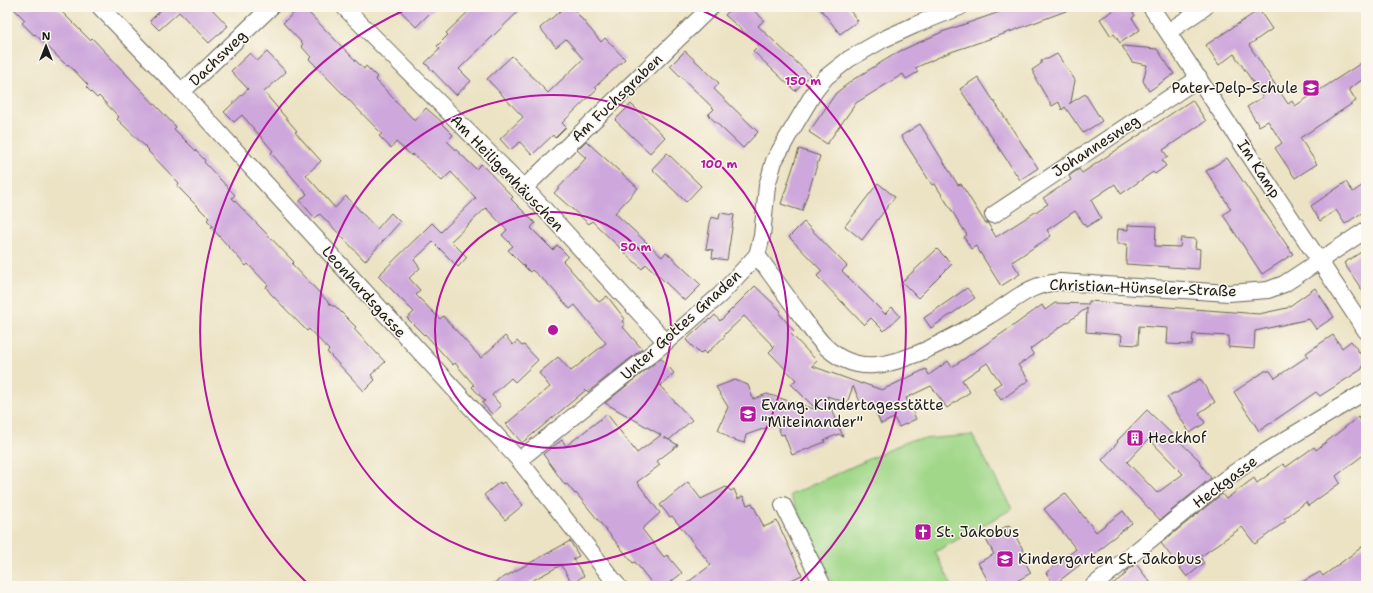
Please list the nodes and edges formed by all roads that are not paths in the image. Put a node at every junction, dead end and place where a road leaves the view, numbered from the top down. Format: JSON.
{"nodes":[{"id":1,"x":100,"y":7,"type":"edge"},
{"id":2,"x":271,"y":7,"type":"edge"},
{"id":3,"x":344,"y":7,"type":"edge"},
{"id":4,"x":711,"y":7,"type":"edge"},
{"id":5,"x":960,"y":7,"type":"edge"},
{"id":6,"x":1151,"y":7,"type":"edge"},
{"id":7,"x":1205,"y":7,"type":"edge"},
{"id":8,"x":1168,"y":32,"type":"junction"},
{"id":9,"x":1199,"y":78,"type":"junction"},
{"id":10,"x":182,"y":92,"type":"junction"},
{"id":11,"x":524,"y":188,"type":"junction"},
{"id":12,"x":993,"y":215,"type":"dead end"},
{"id":13,"x":1366,"y":230,"type":"edge"},
{"id":14,"x":757,"y":256,"type":"junction"},
{"id":15,"x":1320,"y":260,"type":"junction"},
{"id":16,"x":1366,"y":331,"type":"edge"},
{"id":17,"x":666,"y":342,"type":"junction"},
{"id":18,"x":1366,"y":391,"type":"edge"},
{"id":19,"x":519,"y":460,"type":"junction"},
{"id":20,"x":783,"y":505,"type":"dead end"},
{"id":21,"x":618,"y":586,"type":"edge"},
{"id":22,"x":824,"y":586,"type":"edge"},
{"id":23,"x":1093,"y":586,"type":"edge"}],
"edges":[{"from":1,"to":10,"type":"street","name":"Leonhardsgasse"},
{"from":2,"to":10,"type":"street","name":"Dachsweg"},
{"from":3,"to":11,"type":"street","name":"Am Heiligenhäuschen"},
{"from":4,"to":11,"type":"street","name":"Am Fuchsgraben"},
{"from":5,"to":14,"type":"street"},
{"from":6,"to":8,"type":"street","name":"Im Kamp"},
{"from":7,"to":8,"type":"street"},
{"from":8,"to":9,"type":"street","name":"Im Kamp"},
{"from":9,"to":12,"type":"street","name":"Johannesweg"},
{"from":9,"to":15,"type":"street","name":"Im Kamp"},
{"from":10,"to":19,"type":"street","name":"Leonhardsgasse"},
{"from":11,"to":17,"type":"street","name":"Am Heiligenhäuschen"},
{"from":13,"to":15,"type":"street","name":"Christian-Hünseler-Straße"},
{"from":14,"to":15,"type":"street","name":"Christian-Hünseler-Straße"},
{"from":14,"to":17,"type":"street","name":"Unter Gottes Gnaden"},
{"from":15,"to":16,"type":"street","name":"Im Kamp"},
{"from":17,"to":19,"type":"street","name":"Unter Gottes Gnaden"},
{"from":18,"to":23,"type":"street","name":"Heckgasse"},
{"from":19,"to":21,"type":"street","name":"Leonhardsgasse"},
{"from":20,"to":22,"type":"street"}]}
